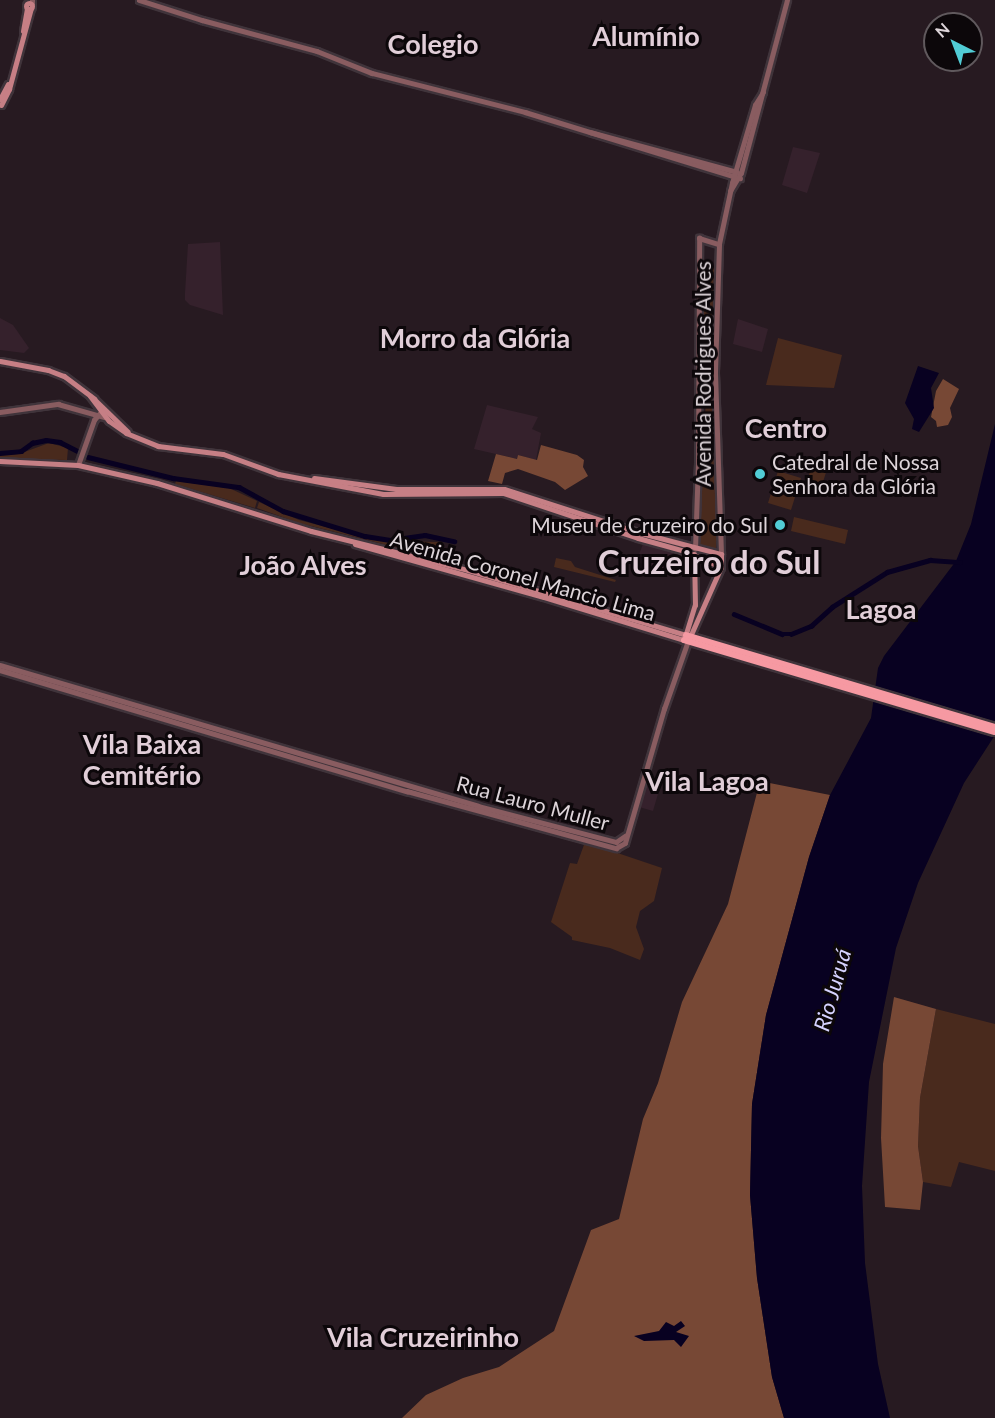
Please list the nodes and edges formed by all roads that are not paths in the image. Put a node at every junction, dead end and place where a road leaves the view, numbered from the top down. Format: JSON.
{"nodes":[{"id":1,"x":139,"y":0,"type":"edge"},
{"id":2,"x":787,"y":0,"type":"edge"},
{"id":3,"x":29,"y":3,"type":"edge"},
{"id":4,"x":0,"y":104,"type":"edge"},
{"id":5,"x":737,"y":175,"type":"junction"},
{"id":6,"x":719,"y":244,"type":"junction"},
{"id":7,"x":0,"y":361,"type":"edge"},
{"id":8,"x":0,"y":412,"type":"edge"},
{"id":9,"x":102,"y":414,"type":"junction"},
{"id":10,"x":0,"y":461,"type":"edge"},
{"id":11,"x":78,"y":465,"type":"junction"},
{"id":12,"x":694,"y":552,"type":"junction"},
{"id":13,"x":721,"y":554,"type":"junction"},
{"id":14,"x":721,"y":567,"type":"junction"},
{"id":15,"x":694,"y":597,"type":"junction"},
{"id":16,"x":705,"y":603,"type":"junction"},
{"id":17,"x":695,"y":605,"type":"junction"},
{"id":18,"x":686,"y":640,"type":"junction"},
{"id":19,"x":767,"y":662,"type":"junction"},
{"id":20,"x":0,"y":665,"type":"edge"},
{"id":21,"x":0,"y":670,"type":"edge"},
{"id":22,"x":74,"y":690,"type":"junction"},
{"id":23,"x":995,"y":727,"type":"edge"},
{"id":24,"x":995,"y":732,"type":"edge"}],
"edges":[{"from":1,"to":5,"type":"street"},
{"from":2,"to":5,"type":"street","name":"Avenida Rodrigues Alves"},
{"from":3,"to":4,"type":"main road"},
{"from":5,"to":6,"type":"street","name":"Avenida Rodrigues Alves"},
{"from":6,"to":12,"type":"street","name":"Avenida Rodrigues Alves"},
{"from":6,"to":13,"type":"street","name":"Avenida Rodrigues Alves"},
{"from":7,"to":9,"type":"main road"},
{"from":8,"to":9,"type":"street"},
{"from":9,"to":11,"type":"street"},
{"from":9,"to":12,"type":"main road"},
{"from":10,"to":11,"type":"main road","name":"Avenida Coronel Mancio Lima"},
{"from":11,"to":18,"type":"main road","name":"Avenida Coronel Mancio Lima"},
{"from":12,"to":13,"type":"main road"},
{"from":12,"to":14,"type":"main road"},
{"from":12,"to":15,"type":"main road","name":"Avenida Rodrigues Alves"},
{"from":13,"to":14,"type":"main road","name":"Avenida Rodrigues Alves"},
{"from":14,"to":16,"type":"main road","name":"Avenida Rodrigues Alves"},
{"from":15,"to":16,"type":"main road"},
{"from":15,"to":17,"type":"main road","name":"Avenida Rodrigues Alves"},
{"from":16,"to":17,"type":"main road"},
{"from":16,"to":18,"type":"main road","name":"Avenida Rodrigues Alves"},
{"from":17,"to":18,"type":"main road","name":"Avenida Rodrigues Alves"},
{"from":18,"to":19,"type":"main road"},
{"from":18,"to":22,"type":"street","name":"Rua Lauro Muller"},
{"from":19,"to":23,"type":"main road"},
{"from":19,"to":24,"type":"main road"},
{"from":20,"to":22,"type":"street","name":"Rua Lauro Muller"},
{"from":21,"to":22,"type":"street","name":"Rua Lauro Muller"}]}
